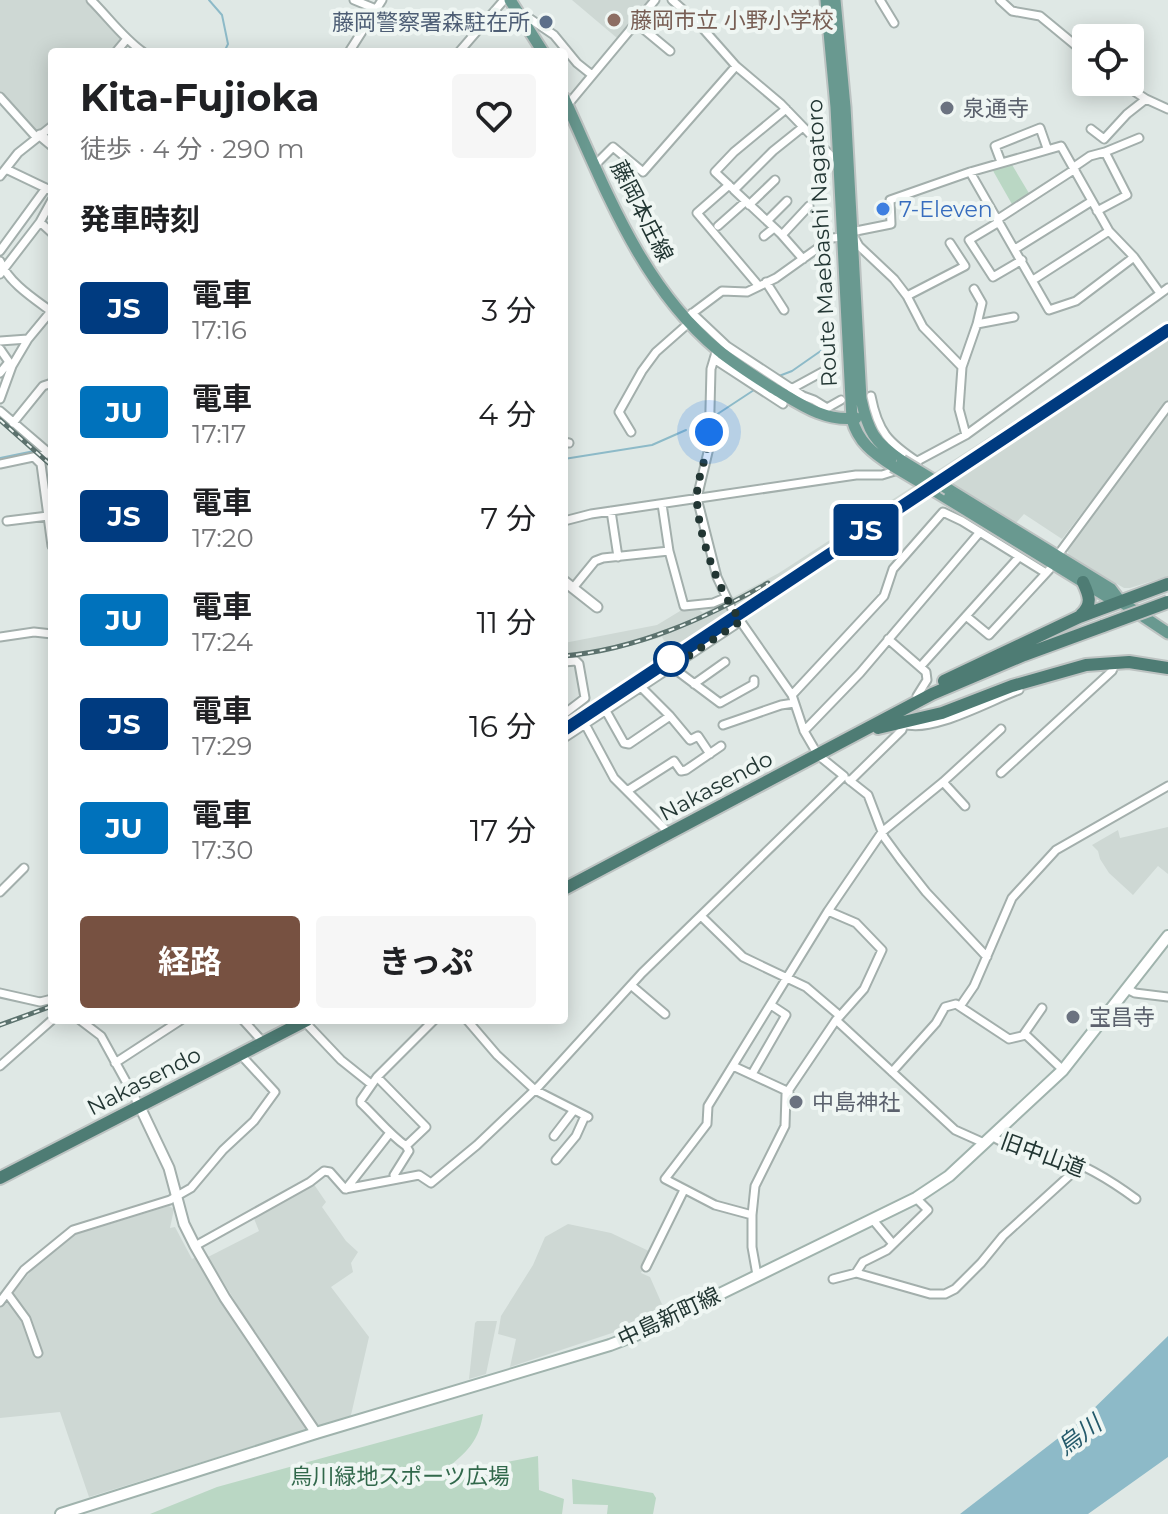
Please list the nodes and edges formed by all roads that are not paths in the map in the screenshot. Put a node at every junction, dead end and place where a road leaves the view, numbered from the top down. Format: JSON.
{"nodes":[{"id":1,"x":91,"y":0,"type":"edge"},
{"id":2,"x":354,"y":0,"type":"edge"},
{"id":3,"x":382,"y":0,"type":"edge"},
{"id":4,"x":504,"y":0,"type":"edge"},
{"id":5,"x":510,"y":0,"type":"edge"},
{"id":6,"x":655,"y":0,"type":"edge"},
{"id":7,"x":672,"y":0,"type":"edge"},
{"id":8,"x":826,"y":0,"type":"edge"},
{"id":9,"x":835,"y":0,"type":"edge"},
{"id":10,"x":880,"y":0,"type":"edge"},
{"id":11,"x":1000,"y":0,"type":"edge"},
{"id":12,"x":376,"y":9,"type":"junction"},
{"id":13,"x":524,"y":19,"type":"junction"},
{"id":14,"x":635,"y":22,"type":"junction"},
{"id":15,"x":894,"y":23,"type":"dead end"},
{"id":16,"x":126,"y":40,"type":"junction"},
{"id":17,"x":1072,"y":42,"type":"edge"},
{"id":18,"x":119,"y":48,"type":"edge"},
{"id":19,"x":137,"y":48,"type":"edge"},
{"id":20,"x":352,"y":48,"type":"edge"},
{"id":21,"x":462,"y":48,"type":"edge"},
{"id":22,"x":539,"y":48,"type":"edge"},
{"id":23,"x":565,"y":48,"type":"edge"},
{"id":24,"x":670,"y":51,"type":"dead end"},
{"id":25,"x":568,"y":52,"type":"edge"},
{"id":26,"x":736,"y":66,"type":"junction"},
{"id":27,"x":592,"y":75,"type":"junction"},
{"id":28,"x":1141,"y":96,"type":"edge"},
{"id":29,"x":0,"y":97,"type":"edge"},
{"id":30,"x":1146,"y":99,"type":"junction"},
{"id":31,"x":568,"y":102,"type":"edge"},
{"id":32,"x":786,"y":109,"type":"junction"},
{"id":33,"x":1168,"y":109,"type":"edge"},
{"id":34,"x":568,"y":111,"type":"edge"},
{"id":35,"x":803,"y":127,"type":"junction"},
{"id":36,"x":48,"y":129,"type":"edge"},
{"id":37,"x":1091,"y":129,"type":"dead end"},
{"id":38,"x":38,"y":136,"type":"junction"},
{"id":39,"x":1139,"y":138,"type":"dead end"},
{"id":40,"x":48,"y":142,"type":"edge"},
{"id":41,"x":1047,"y":148,"type":"junction"},
{"id":42,"x":1105,"y":152,"type":"junction"},
{"id":43,"x":837,"y":162,"type":"junction"},
{"id":44,"x":1001,"y":162,"type":"junction"},
{"id":45,"x":595,"y":165,"type":"junction"},
{"id":46,"x":1074,"y":168,"type":"junction"},
{"id":47,"x":970,"y":172,"type":"junction"},
{"id":48,"x":3,"y":173,"type":"edge"},
{"id":49,"x":775,"y":180,"type":"dead end"},
{"id":50,"x":48,"y":188,"type":"edge"},
{"id":51,"x":731,"y":188,"type":"junction"},
{"id":52,"x":48,"y":190,"type":"edge"},
{"id":53,"x":787,"y":201,"type":"dead end"},
{"id":54,"x":1092,"y":201,"type":"junction"},
{"id":55,"x":747,"y":203,"type":"junction"},
{"id":56,"x":809,"y":206,"type":"dead end"},
{"id":57,"x":48,"y":207,"type":"edge"},
{"id":58,"x":1097,"y":211,"type":"junction"},
{"id":59,"x":767,"y":221,"type":"junction"},
{"id":60,"x":998,"y":221,"type":"junction"},
{"id":61,"x":40,"y":222,"type":"junction"},
{"id":62,"x":718,"y":226,"type":"dead end"},
{"id":63,"x":774,"y":228,"type":"junction"},
{"id":64,"x":48,"y":229,"type":"edge"},
{"id":65,"x":1109,"y":231,"type":"junction"},
{"id":66,"x":847,"y":234,"type":"junction"},
{"id":67,"x":782,"y":235,"type":"junction"},
{"id":68,"x":764,"y":236,"type":"dead end"},
{"id":69,"x":950,"y":243,"type":"dead end"},
{"id":70,"x":1015,"y":249,"type":"junction"},
{"id":71,"x":0,"y":251,"type":"edge"},
{"id":72,"x":1134,"y":257,"type":"junction"},
{"id":73,"x":803,"y":259,"type":"junction"},
{"id":74,"x":1022,"y":260,"type":"junction"},
{"id":75,"x":1,"y":268,"type":"edge"},
{"id":76,"x":1033,"y":280,"type":"junction"},
{"id":77,"x":762,"y":284,"type":"junction"},
{"id":78,"x":974,"y":289,"type":"dead end"},
{"id":79,"x":1164,"y":290,"type":"edge"},
{"id":80,"x":907,"y":296,"type":"junction"},
{"id":81,"x":48,"y":308,"type":"edge"},
{"id":82,"x":784,"y":310,"type":"dead end"},
{"id":83,"x":48,"y":316,"type":"edge"},
{"id":84,"x":1014,"y":317,"type":"dead end"},
{"id":85,"x":689,"y":318,"type":"junction"},
{"id":86,"x":977,"y":324,"type":"junction"},
{"id":87,"x":28,"y":339,"type":"junction"},
{"id":88,"x":0,"y":341,"type":"edge"},
{"id":89,"x":0,"y":349,"type":"edge"},
{"id":90,"x":716,"y":354,"type":"junction"},
{"id":91,"x":11,"y":364,"type":"junction"},
{"id":92,"x":962,"y":367,"type":"junction"},
{"id":93,"x":824,"y":371,"type":"dead end"},
{"id":94,"x":0,"y":373,"type":"edge"},
{"id":95,"x":48,"y":385,"type":"edge"},
{"id":96,"x":791,"y":389,"type":"junction"},
{"id":97,"x":871,"y":396,"type":"dead end"},
{"id":98,"x":0,"y":399,"type":"edge"},
{"id":99,"x":841,"y":400,"type":"dead end"},
{"id":100,"x":783,"y":404,"type":"dead end"},
{"id":101,"x":1168,"y":406,"type":"edge"},
{"id":102,"x":0,"y":411,"type":"edge"},
{"id":103,"x":865,"y":416,"type":"junction"},
{"id":104,"x":852,"y":419,"type":"junction"},
{"id":105,"x":13,"y":423,"type":"junction"},
{"id":106,"x":631,"y":432,"type":"dead end"},
{"id":107,"x":966,"y":435,"type":"junction"},
{"id":108,"x":48,"y":451,"type":"edge"},
{"id":109,"x":48,"y":454,"type":"edge"},
{"id":110,"x":34,"y":457,"type":"junction"},
{"id":111,"x":918,"y":462,"type":"junction"},
{"id":112,"x":897,"y":463,"type":"junction"},
{"id":113,"x":0,"y":464,"type":"edge"},
{"id":114,"x":697,"y":498,"type":"junction"},
{"id":115,"x":662,"y":504,"type":"junction"},
{"id":116,"x":611,"y":511,"type":"junction"},
{"id":117,"x":48,"y":516,"type":"joint"},
{"id":118,"x":568,"y":520,"type":"edge"},
{"id":119,"x":7,"y":521,"type":"dead end"},
{"id":120,"x":980,"y":532,"type":"junction"},
{"id":121,"x":669,"y":551,"type":"junction"},
{"id":122,"x":618,"y":557,"type":"junction"},
{"id":123,"x":1019,"y":557,"type":"junction"},
{"id":124,"x":1052,"y":564,"type":"junction"},
{"id":125,"x":1083,"y":582,"type":"junction"},
{"id":126,"x":568,"y":584,"type":"edge"},
{"id":127,"x":1168,"y":584,"type":"edge"},
{"id":128,"x":573,"y":588,"type":"junction"},
{"id":129,"x":725,"y":598,"type":"junction"},
{"id":130,"x":1120,"y":601,"type":"junction"},
{"id":131,"x":1168,"y":602,"type":"edge"},
{"id":132,"x":597,"y":607,"type":"dead end"},
{"id":133,"x":1168,"y":611,"type":"edge"},
{"id":134,"x":966,"y":616,"type":"junction"},
{"id":135,"x":1079,"y":617,"type":"junction"},
{"id":136,"x":741,"y":621,"type":"junction"},
{"id":137,"x":1105,"y":629,"type":"junction"},
{"id":138,"x":1168,"y":633,"type":"edge"},
{"id":139,"x":48,"y":634,"type":"edge"},
{"id":140,"x":0,"y":637,"type":"edge"},
{"id":141,"x":888,"y":639,"type":"junction"},
{"id":142,"x":568,"y":662,"type":"edge"},
{"id":143,"x":725,"y":662,"type":"dead end"},
{"id":144,"x":1116,"y":662,"type":"junction"},
{"id":145,"x":921,"y":666,"type":"junction"},
{"id":146,"x":672,"y":667,"type":"junction"},
{"id":147,"x":1168,"y":668,"type":"edge"},
{"id":148,"x":754,"y":680,"type":"dead end"},
{"id":149,"x":694,"y":684,"type":"junction"},
{"id":150,"x":641,"y":687,"type":"junction"},
{"id":151,"x":917,"y":696,"type":"junction"},
{"id":152,"x":793,"y":699,"type":"junction"},
{"id":153,"x":568,"y":711,"type":"edge"},
{"id":154,"x":606,"y":711,"type":"junction"},
{"id":155,"x":670,"y":716,"type":"junction"},
{"id":156,"x":585,"y":724,"type":"junction"},
{"id":157,"x":904,"y":724,"type":"junction"},
{"id":158,"x":723,"y":725,"type":"dead end"},
{"id":159,"x":867,"y":729,"type":"junction"},
{"id":160,"x":1001,"y":729,"type":"dead end"},
{"id":161,"x":804,"y":731,"type":"junction"},
{"id":162,"x":568,"y":735,"type":"edge"},
{"id":163,"x":721,"y":746,"type":"dead end"},
{"id":164,"x":710,"y":754,"type":"junction"},
{"id":165,"x":818,"y":755,"type":"junction"},
{"id":166,"x":1001,"y":773,"type":"dead end"},
{"id":167,"x":847,"y":778,"type":"junction"},
{"id":168,"x":943,"y":782,"type":"junction"},
{"id":169,"x":1168,"y":786,"type":"edge"},
{"id":170,"x":627,"y":791,"type":"junction"},
{"id":171,"x":965,"y":806,"type":"dead end"},
{"id":172,"x":882,"y":832,"type":"junction"},
{"id":173,"x":669,"y":833,"type":"junction"},
{"id":174,"x":24,"y":868,"type":"dead end"},
{"id":175,"x":568,"y":887,"type":"edge"},
{"id":176,"x":0,"y":892,"type":"edge"},
{"id":177,"x":828,"y":911,"type":"junction"},
{"id":178,"x":701,"y":916,"type":"junction"},
{"id":179,"x":1168,"y":936,"type":"edge"},
{"id":180,"x":987,"y":957,"type":"junction"},
{"id":181,"x":787,"y":976,"type":"junction"},
{"id":182,"x":632,"y":986,"type":"junction"},
{"id":183,"x":1127,"y":989,"type":"junction"},
{"id":184,"x":0,"y":993,"type":"edge"},
{"id":185,"x":1168,"y":997,"type":"edge"},
{"id":186,"x":48,"y":1000,"type":"edge"},
{"id":187,"x":771,"y":1005,"type":"junction"},
{"id":188,"x":961,"y":1005,"type":"junction"},
{"id":189,"x":1042,"y":1008,"type":"dead end"},
{"id":190,"x":665,"y":1014,"type":"dead end"},
{"id":191,"x":838,"y":1018,"type":"junction"},
{"id":192,"x":48,"y":1024,"type":"edge"},
{"id":193,"x":85,"y":1024,"type":"edge"},
{"id":194,"x":175,"y":1024,"type":"edge"},
{"id":195,"x":247,"y":1024,"type":"edge"},
{"id":196,"x":300,"y":1024,"type":"edge"},
{"id":197,"x":309,"y":1024,"type":"edge"},
{"id":198,"x":430,"y":1024,"type":"edge"},
{"id":199,"x":470,"y":1024,"type":"edge"},
{"id":200,"x":1024,"y":1034,"type":"junction"},
{"id":201,"x":263,"y":1042,"type":"junction"},
{"id":202,"x":240,"y":1054,"type":"junction"},
{"id":203,"x":115,"y":1063,"type":"junction"},
{"id":204,"x":0,"y":1066,"type":"edge"},
{"id":205,"x":733,"y":1066,"type":"junction"},
{"id":206,"x":1063,"y":1070,"type":"junction"},
{"id":207,"x":892,"y":1072,"type":"junction"},
{"id":208,"x":752,"y":1074,"type":"junction"},
{"id":209,"x":374,"y":1081,"type":"junction"},
{"id":210,"x":535,"y":1090,"type":"junction"},
{"id":211,"x":789,"y":1092,"type":"junction"},
{"id":212,"x":140,"y":1107,"type":"junction"},
{"id":213,"x":574,"y":1110,"type":"junction"},
{"id":214,"x":389,"y":1134,"type":"junction"},
{"id":215,"x":554,"y":1136,"type":"dead end"},
{"id":216,"x":988,"y":1140,"type":"junction"},
{"id":217,"x":406,"y":1146,"type":"junction"},
{"id":218,"x":556,"y":1160,"type":"dead end"},
{"id":219,"x":1080,"y":1166,"type":"junction"},
{"id":220,"x":0,"y":1178,"type":"edge"},
{"id":221,"x":397,"y":1179,"type":"junction"},
{"id":222,"x":345,"y":1189,"type":"junction"},
{"id":223,"x":684,"y":1190,"type":"junction"},
{"id":224,"x":177,"y":1196,"type":"junction"},
{"id":225,"x":916,"y":1198,"type":"junction"},
{"id":226,"x":1136,"y":1199,"type":"dead end"},
{"id":227,"x":752,"y":1215,"type":"junction"},
{"id":228,"x":873,"y":1220,"type":"junction"},
{"id":229,"x":893,"y":1244,"type":"junction"},
{"id":230,"x":195,"y":1246,"type":"junction"},
{"id":231,"x":646,"y":1267,"type":"dead end"},
{"id":232,"x":856,"y":1273,"type":"junction"},
{"id":233,"x":757,"y":1275,"type":"junction"},
{"id":234,"x":833,"y":1279,"type":"dead end"},
{"id":235,"x":7,"y":1293,"type":"junction"},
{"id":236,"x":0,"y":1302,"type":"edge"},
{"id":237,"x":38,"y":1353,"type":"dead end"},
{"id":238,"x":316,"y":1433,"type":"junction"},
{"id":239,"x":61,"y":1514,"type":"edge"}],
"edges":[{"from":1,"to":16,"type":"street"},
{"from":2,"to":12,"type":"street"},
{"from":3,"to":12,"type":"street"},
{"from":4,"to":21,"type":"street"},
{"from":5,"to":13,"type":"main road"},
{"from":6,"to":14,"type":"street"},
{"from":7,"to":26,"type":"street"},
{"from":8,"to":43,"type":"main road","name":"Route Maebashi Nagatoro"},
{"from":9,"to":66,"type":"main road","name":"Route Maebashi Nagatoro"},
{"from":10,"to":15,"type":"street"},
{"from":11,"to":17,"type":"street"},
{"from":12,"to":20,"type":"street"},
{"from":13,"to":22,"type":"main road"},
{"from":13,"to":23,"type":"street"},
{"from":14,"to":24,"type":"street"},
{"from":14,"to":27,"type":"street"},
{"from":16,"to":18,"type":"street"},
{"from":16,"to":19,"type":"street"},
{"from":25,"to":27,"type":"street"},
{"from":26,"to":32,"type":"street"},
{"from":26,"to":45,"type":"street"},
{"from":27,"to":31,"type":"street"},
{"from":28,"to":30,"type":"street"},
{"from":29,"to":38,"type":"street"},
{"from":30,"to":33,"type":"street"},
{"from":30,"to":37,"type":"street"},
{"from":32,"to":35,"type":"street"},
{"from":32,"to":51,"type":"street"},
{"from":34,"to":45,"type":"main road","name":"藤岡本庄線"},
{"from":35,"to":43,"type":"street"},
{"from":35,"to":51,"type":"street"},
{"from":36,"to":38,"type":"street"},
{"from":38,"to":40,"type":"street"},
{"from":38,"to":48,"type":"street"},
{"from":39,"to":42,"type":"street"},
{"from":41,"to":44,"type":"street"},
{"from":41,"to":44,"type":"street"},
{"from":41,"to":46,"type":"street"},
{"from":42,"to":46,"type":"street"},
{"from":42,"to":58,"type":"street"},
{"from":43,"to":66,"type":"main road","name":"Route Maebashi Nagatoro"},
{"from":44,"to":47,"type":"street"},
{"from":45,"to":85,"type":"main road","name":"藤岡本庄線"},
{"from":46,"to":54,"type":"street"},
{"from":46,"to":60,"type":"street"},
{"from":47,"to":60,"type":"street"},
{"from":47,"to":66,"type":"street"},
{"from":48,"to":50,"type":"street"},
{"from":49,"to":55,"type":"street"},
{"from":51,"to":55,"type":"street"},
{"from":51,"to":77,"type":"street"},
{"from":52,"to":71,"type":"street"},
{"from":53,"to":59,"type":"street"},
{"from":54,"to":58,"type":"street"},
{"from":54,"to":70,"type":"street"},
{"from":55,"to":59,"type":"street"},
{"from":55,"to":62,"type":"street"},
{"from":56,"to":67,"type":"street"},
{"from":57,"to":61,"type":"street"},
{"from":58,"to":65,"type":"street"},
{"from":59,"to":63,"type":"street"},
{"from":60,"to":70,"type":"street"},
{"from":60,"to":74,"type":"street"},
{"from":61,"to":64,"type":"street"},
{"from":61,"to":75,"type":"street"},
{"from":63,"to":67,"type":"street"},
{"from":63,"to":68,"type":"street"},
{"from":65,"to":72,"type":"street"},
{"from":65,"to":76,"type":"street"},
{"from":66,"to":73,"type":"street"},
{"from":66,"to":80,"type":"street"},
{"from":66,"to":103,"type":"main road","name":"Route Maebashi Nagatoro"},
{"from":66,"to":104,"type":"main road","name":"Route Maebashi Nagatoro"},
{"from":67,"to":73,"type":"street"},
{"from":69,"to":80,"type":"street"},
{"from":70,"to":74,"type":"street"},
{"from":72,"to":76,"type":"street"},
{"from":72,"to":79,"type":"street"},
{"from":73,"to":77,"type":"street"},
{"from":74,"to":76,"type":"street"},
{"from":75,"to":81,"type":"street"},
{"from":77,"to":82,"type":"street"},
{"from":77,"to":85,"type":"street"},
{"from":78,"to":86,"type":"street"},
{"from":79,"to":107,"type":"street"},
{"from":80,"to":92,"type":"street"},
{"from":83,"to":87,"type":"street"},
{"from":84,"to":86,"type":"street"},
{"from":85,"to":90,"type":"main road","name":"藤岡本庄線"},
{"from":85,"to":96,"type":"street"},
{"from":85,"to":106,"type":"street"},
{"from":86,"to":92,"type":"street"},
{"from":87,"to":88,"type":"street"},
{"from":87,"to":91,"type":"street"},
{"from":89,"to":91,"type":"street"},
{"from":90,"to":100,"type":"street"},
{"from":90,"to":104,"type":"main road","name":"藤岡本庄線"},
{"from":90,"to":114,"type":"street"},
{"from":91,"to":94,"type":"street"},
{"from":91,"to":98,"type":"street"},
{"from":92,"to":107,"type":"street"},
{"from":93,"to":96,"type":"street"},
{"from":95,"to":105,"type":"street"},
{"from":96,"to":99,"type":"street"},
{"from":97,"to":111,"type":"street"},
{"from":101,"to":124,"type":"street"},
{"from":102,"to":105,"type":"street"},
{"from":103,"to":104,"type":"main road","name":"藤岡本庄線"},
{"from":103,"to":112,"type":"main road","name":"Route Maebashi Nagatoro"},
{"from":104,"to":112,"type":"main road","name":"Route Maebashi Nagatoro"},
{"from":105,"to":108,"type":"street"},
{"from":107,"to":111,"type":"street"},
{"from":109,"to":110,"type":"street"},
{"from":110,"to":113,"type":"street"},
{"from":110,"to":117,"type":"street"},
{"from":111,"to":114,"type":"street"},
{"from":112,"to":124,"type":"main road","bridge":true},
{"from":112,"to":124,"type":"main road","bridge":true},
{"from":114,"to":115,"type":"street"},
{"from":114,"to":129,"type":"street"},
{"from":115,"to":116,"type":"street"},
{"from":115,"to":121,"type":"street"},
{"from":116,"to":118,"type":"street"},
{"from":116,"to":122,"type":"street"},
{"from":117,"to":119,"type":"street"},
{"from":120,"to":123,"type":"street"},
{"from":120,"to":141,"type":"street"},
{"from":120,"to":152,"type":"street"},
{"from":121,"to":122,"type":"street"},
{"from":121,"to":129,"type":"street"},
{"from":122,"to":128,"type":"street"},
{"from":123,"to":124,"type":"street"},
{"from":123,"to":134,"type":"street"},
{"from":124,"to":125,"type":"main road"},
{"from":124,"to":130,"type":"main road"},
{"from":124,"to":134,"type":"street"},
{"from":125,"to":130,"type":"main road"},
{"from":125,"to":135,"type":"highway"},
{"from":126,"to":128,"type":"street"},
{"from":127,"to":130,"type":"highway"},
{"from":128,"to":132,"type":"street"},
{"from":129,"to":136,"type":"street"},
{"from":130,"to":135,"type":"highway"},
{"from":130,"to":138,"type":"main road"},
{"from":131,"to":137,"type":"highway","name":"Nakasendo","bridge":true},
{"from":133,"to":137,"type":"highway","name":"Nakasendo"},
{"from":134,"to":145,"type":"street"},
{"from":135,"to":151,"type":"highway"},
{"from":136,"to":146,"type":"street"},
{"from":136,"to":152,"type":"street"},
{"from":137,"to":159,"type":"highway","name":"Nakasendo"},
{"from":139,"to":140,"type":"street"},
{"from":141,"to":145,"type":"street"},
{"from":141,"to":161,"type":"street"},
{"from":142,"to":153,"type":"street"},
{"from":143,"to":149,"type":"street"},
{"from":144,"to":147,"type":"highway"},
{"from":144,"to":157,"type":"highway"},
{"from":144,"to":166,"type":"street"},
{"from":145,"to":151,"type":"street"},
{"from":146,"to":149,"type":"street"},
{"from":146,"to":150,"type":"street"},
{"from":148,"to":149,"type":"street"},
{"from":150,"to":154,"type":"street"},
{"from":150,"to":155,"type":"street"},
{"from":151,"to":159,"type":"highway"},
{"from":152,"to":158,"type":"street"},
{"from":152,"to":161,"type":"street"},
{"from":154,"to":155,"type":"street"},
{"from":154,"to":156,"type":"street"},
{"from":155,"to":164,"type":"street"},
{"from":156,"to":162,"type":"street"},
{"from":156,"to":170,"type":"street"},
{"from":157,"to":159,"type":"highway"},
{"from":157,"to":167,"type":"street"},
{"from":159,"to":165,"type":"highway","name":"Nakasendo"},
{"from":160,"to":168,"type":"street"},
{"from":161,"to":165,"type":"street"},
{"from":163,"to":164,"type":"street"},
{"from":164,"to":170,"type":"street"},
{"from":165,"to":167,"type":"street"},
{"from":165,"to":173,"type":"highway","name":"Nakasendo"},
{"from":167,"to":172,"type":"street"},
{"from":167,"to":178,"type":"street"},
{"from":168,"to":171,"type":"street"},
{"from":168,"to":172,"type":"street"},
{"from":169,"to":180,"type":"street"},
{"from":170,"to":173,"type":"street"},
{"from":172,"to":177,"type":"street"},
{"from":172,"to":180,"type":"street"},
{"from":173,"to":175,"type":"highway","name":"Nakasendo"},
{"from":174,"to":176,"type":"street"},
{"from":177,"to":181,"type":"street"},
{"from":177,"to":191,"type":"street"},
{"from":178,"to":181,"type":"street","name":"旧中山道"},
{"from":178,"to":182,"type":"street"},
{"from":179,"to":183,"type":"main road","name":"中島新町線"},
{"from":180,"to":188,"type":"street"},
{"from":181,"to":187,"type":"street"},
{"from":181,"to":191,"type":"street","name":"旧中山道"},
{"from":182,"to":190,"type":"street"},
{"from":182,"to":210,"type":"street"},
{"from":183,"to":185,"type":"street"},
{"from":183,"to":206,"type":"main road","name":"中島新町線"},
{"from":184,"to":186,"type":"street"},
{"from":187,"to":205,"type":"street"},
{"from":187,"to":208,"type":"street"},
{"from":188,"to":200,"type":"street"},
{"from":188,"to":207,"type":"street"},
{"from":189,"to":200,"type":"street"},
{"from":191,"to":207,"type":"street","name":"旧中山道"},
{"from":191,"to":211,"type":"street"},
{"from":192,"to":204,"type":"street"},
{"from":193,"to":203,"type":"street"},
{"from":194,"to":203,"type":"street"},
{"from":195,"to":201,"type":"street"},
{"from":196,"to":201,"type":"highway","name":"Nakasendo"},
{"from":197,"to":209,"type":"street"},
{"from":198,"to":209,"type":"street"},
{"from":199,"to":210,"type":"street"},
{"from":200,"to":206,"type":"street"},
{"from":201,"to":202,"type":"highway","name":"Nakasendo"},
{"from":202,"to":212,"type":"highway","name":"Nakasendo"},
{"from":202,"to":224,"type":"street"},
{"from":203,"to":212,"type":"street"},
{"from":205,"to":208,"type":"street"},
{"from":205,"to":223,"type":"street"},
{"from":206,"to":216,"type":"main road","name":"中島新町線"},
{"from":207,"to":216,"type":"street","name":"旧中山道"},
{"from":208,"to":211,"type":"street"},
{"from":209,"to":214,"type":"street"},
{"from":209,"to":217,"type":"street"},
{"from":210,"to":213,"type":"street"},
{"from":210,"to":221,"type":"street"},
{"from":211,"to":227,"type":"street"},
{"from":212,"to":220,"type":"highway","name":"Nakasendo"},
{"from":212,"to":224,"type":"street"},
{"from":213,"to":215,"type":"street"},
{"from":213,"to":218,"type":"street"},
{"from":214,"to":217,"type":"street"},
{"from":214,"to":222,"type":"street"},
{"from":216,"to":219,"type":"street","name":"旧中山道"},
{"from":216,"to":225,"type":"main road","name":"中島新町線"},
{"from":217,"to":221,"type":"street"},
{"from":219,"to":226,"type":"street","name":"旧中山道"},
{"from":219,"to":232,"type":"street"},
{"from":221,"to":222,"type":"street"},
{"from":222,"to":230,"type":"street"},
{"from":223,"to":227,"type":"street"},
{"from":223,"to":231,"type":"street"},
{"from":224,"to":230,"type":"street"},
{"from":224,"to":235,"type":"street"},
{"from":225,"to":228,"type":"main road","name":"中島新町線"},
{"from":225,"to":229,"type":"street"},
{"from":227,"to":233,"type":"street"},
{"from":228,"to":229,"type":"street"},
{"from":228,"to":233,"type":"main road","name":"中島新町線"},
{"from":229,"to":232,"type":"street"},
{"from":230,"to":238,"type":"street"},
{"from":232,"to":234,"type":"street"},
{"from":233,"to":238,"type":"main road","name":"中島新町線"},
{"from":235,"to":236,"type":"street"},
{"from":235,"to":237,"type":"street"},
{"from":238,"to":239,"type":"main road","name":"中島新町線"}]}
